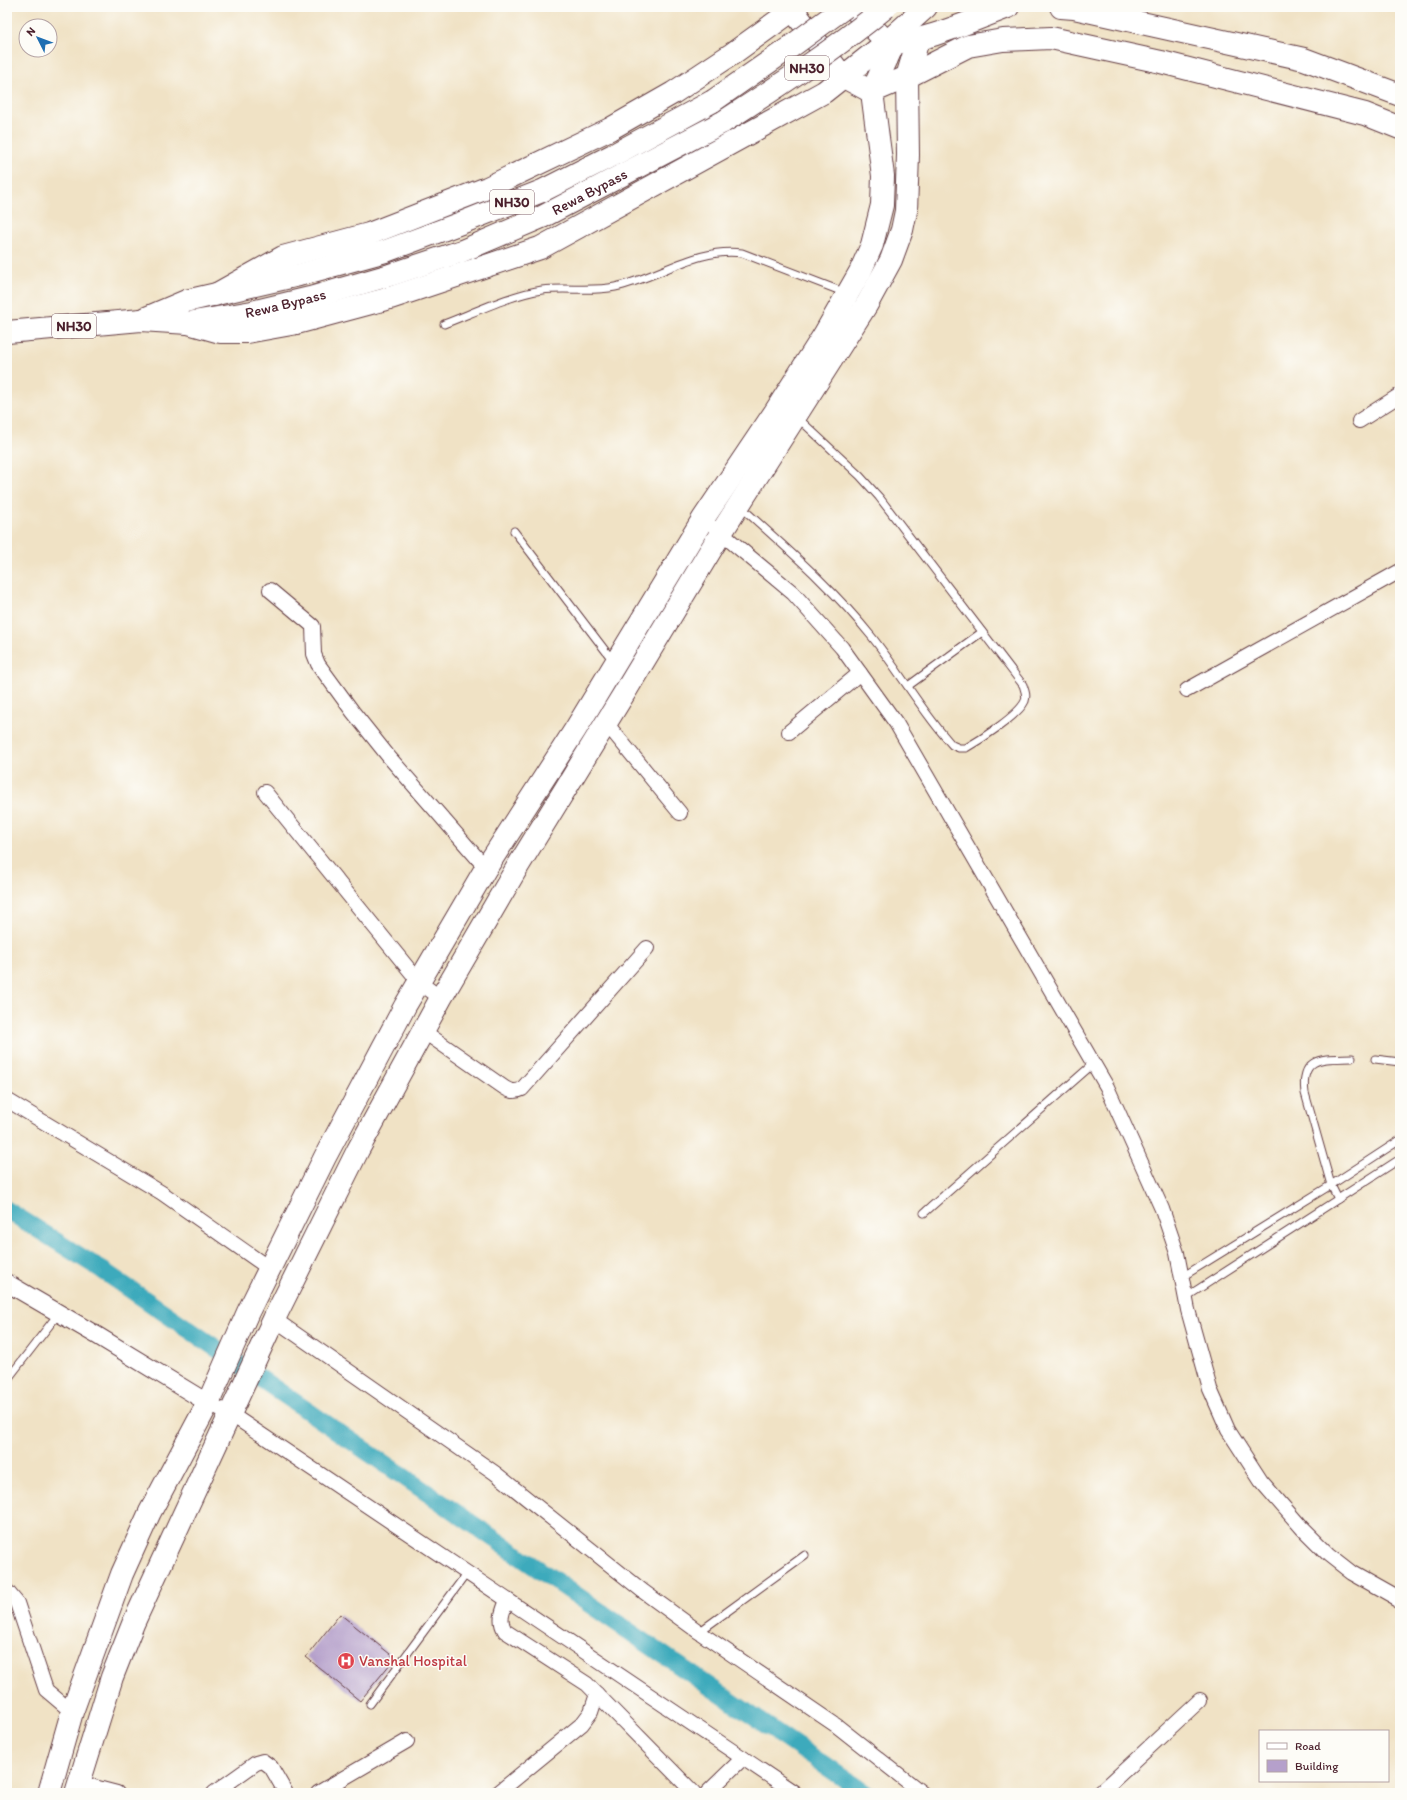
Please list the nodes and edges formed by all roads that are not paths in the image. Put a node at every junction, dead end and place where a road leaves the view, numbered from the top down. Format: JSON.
{"nodes":[{"id":1,"x":845,"y":7,"type":"edge"},
{"id":2,"x":852,"y":7,"type":"edge"},
{"id":3,"x":886,"y":7,"type":"edge"},
{"id":4,"x":926,"y":7,"type":"edge"},
{"id":5,"x":1008,"y":7,"type":"edge"},
{"id":6,"x":1061,"y":7,"type":"edge"},
{"id":7,"x":795,"y":9,"type":"edge"},
{"id":8,"x":918,"y":40,"type":"junction"},
{"id":9,"x":890,"y":43,"type":"junction"},
{"id":10,"x":842,"y":76,"type":"junction"},
{"id":11,"x":906,"y":77,"type":"junction"},
{"id":12,"x":872,"y":92,"type":"junction"},
{"id":13,"x":1400,"y":95,"type":"edge"},
{"id":14,"x":1400,"y":128,"type":"edge"},
{"id":15,"x":215,"y":295,"type":"junction"},
{"id":16,"x":858,"y":299,"type":"junction"},
{"id":17,"x":141,"y":320,"type":"junction"},
{"id":18,"x":188,"y":323,"type":"junction"},
{"id":19,"x":444,"y":324,"type":"dead end"},
{"id":20,"x":7,"y":332,"type":"edge"},
{"id":21,"x":1400,"y":395,"type":"edge"},
{"id":22,"x":795,"y":416,"type":"junction"},
{"id":23,"x":1359,"y":421,"type":"dead end"},
{"id":24,"x":739,"y":504,"type":"junction"},
{"id":25,"x":703,"y":519,"type":"junction"},
{"id":26,"x":514,"y":531,"type":"dead end"},
{"id":27,"x":721,"y":533,"type":"junction"},
{"id":28,"x":1400,"y":571,"type":"edge"},
{"id":29,"x":270,"y":590,"type":"dead end"},
{"id":30,"x":982,"y":632,"type":"junction"},
{"id":31,"x":615,"y":664,"type":"junction"},
{"id":32,"x":860,"y":673,"type":"junction"},
{"id":33,"x":908,"y":686,"type":"junction"},
{"id":34,"x":1187,"y":690,"type":"dead end"},
{"id":35,"x":606,"y":723,"type":"junction"},
{"id":36,"x":789,"y":732,"type":"dead end"},
{"id":37,"x":265,"y":792,"type":"dead end"},
{"id":38,"x":680,"y":813,"type":"dead end"},
{"id":39,"x":486,"y":868,"type":"junction"},
{"id":40,"x":647,"y":948,"type":"dead end"},
{"id":41,"x":420,"y":983,"type":"junction"},
{"id":42,"x":440,"y":998,"type":"junction"},
{"id":43,"x":423,"y":1031,"type":"junction"},
{"id":44,"x":1352,"y":1058,"type":"dead end"},
{"id":45,"x":1375,"y":1059,"type":"dead end"},
{"id":46,"x":1400,"y":1062,"type":"edge"},
{"id":47,"x":1093,"y":1064,"type":"junction"},
{"id":48,"x":7,"y":1100,"type":"edge"},
{"id":49,"x":1400,"y":1140,"type":"edge"},
{"id":50,"x":1400,"y":1159,"type":"edge"},
{"id":51,"x":1331,"y":1185,"type":"junction"},
{"id":52,"x":1338,"y":1199,"type":"junction"},
{"id":53,"x":924,"y":1213,"type":"dead end"},
{"id":54,"x":270,"y":1269,"type":"junction"},
{"id":55,"x":1182,"y":1276,"type":"junction"},
{"id":56,"x":7,"y":1283,"type":"edge"},
{"id":57,"x":1186,"y":1297,"type":"junction"},
{"id":58,"x":59,"y":1313,"type":"junction"},
{"id":59,"x":272,"y":1321,"type":"junction"},
{"id":60,"x":7,"y":1380,"type":"edge"},
{"id":61,"x":208,"y":1403,"type":"junction"},
{"id":62,"x":229,"y":1413,"type":"junction"},
{"id":63,"x":805,"y":1554,"type":"dead end"},
{"id":64,"x":467,"y":1573,"type":"junction"},
{"id":65,"x":7,"y":1591,"type":"edge"},
{"id":66,"x":507,"y":1600,"type":"junction"},
{"id":67,"x":1400,"y":1600,"type":"edge"},
{"id":68,"x":699,"y":1632,"type":"junction"},
{"id":69,"x":597,"y":1694,"type":"junction"},
{"id":70,"x":1200,"y":1700,"type":"dead end"},
{"id":71,"x":370,"y":1704,"type":"dead end"},
{"id":72,"x":72,"y":1712,"type":"junction"},
{"id":73,"x":407,"y":1741,"type":"dead end"},
{"id":74,"x":743,"y":1758,"type":"junction"},
{"id":75,"x":78,"y":1788,"type":"edge"},
{"id":76,"x":49,"y":1793,"type":"edge"},
{"id":77,"x":117,"y":1793,"type":"edge"},
{"id":78,"x":214,"y":1793,"type":"edge"},
{"id":79,"x":286,"y":1793,"type":"edge"},
{"id":80,"x":318,"y":1793,"type":"edge"},
{"id":81,"x":498,"y":1793,"type":"edge"},
{"id":82,"x":694,"y":1793,"type":"edge"},
{"id":83,"x":707,"y":1793,"type":"edge"},
{"id":84,"x":795,"y":1793,"type":"edge"},
{"id":85,"x":922,"y":1793,"type":"edge"},
{"id":86,"x":1100,"y":1793,"type":"edge"}],
"edges":[{"from":1,"to":15,"type":"main road","name":"Rewa Bypass","number":"NH30","bridge":true},
{"from":2,"to":9,"type":"main road"},
{"from":3,"to":18,"type":"main road","name":"Rewa Bypass","number":"NH30","bridge":true},
{"from":4,"to":9,"type":"main road"},
{"from":5,"to":8,"type":"main road"},
{"from":6,"to":13,"type":"main road"},
{"from":7,"to":10,"type":"main road"},
{"from":7,"to":15,"type":"main road"},
{"from":8,"to":9,"type":"main road"},
{"from":8,"to":11,"type":"main road"},
{"from":9,"to":10,"type":"main road"},
{"from":9,"to":12,"type":"main road"},
{"from":10,"to":12,"type":"main road"},
{"from":10,"to":18,"type":"main road"},
{"from":11,"to":12,"type":"main road"},
{"from":11,"to":14,"type":"main road"},
{"from":11,"to":16,"type":"main road"},
{"from":12,"to":16,"type":"main road"},
{"from":15,"to":17,"type":"main road","name":"Rewa Bypass","number":"NH30"},
{"from":16,"to":19,"type":"lane"},
{"from":16,"to":22,"type":"main road"},
{"from":16,"to":25,"type":"main road"},
{"from":17,"to":18,"type":"main road","name":"Rewa Bypass","number":"NH30"},
{"from":17,"to":20,"type":"main road","name":"Rewa Bypass","number":"NH30"},
{"from":21,"to":23,"type":"street"},
{"from":22,"to":24,"type":"main road"},
{"from":22,"to":30,"type":"lane"},
{"from":24,"to":27,"type":"main road"},
{"from":24,"to":33,"type":"lane"},
{"from":25,"to":27,"type":"street"},
{"from":25,"to":31,"type":"main road"},
{"from":26,"to":31,"type":"lane"},
{"from":27,"to":32,"type":"street"},
{"from":27,"to":35,"type":"main road"},
{"from":28,"to":34,"type":"street"},
{"from":29,"to":39,"type":"street"},
{"from":30,"to":33,"type":"lane"},
{"from":30,"to":33,"type":"lane"},
{"from":31,"to":39,"type":"main road"},
{"from":32,"to":36,"type":"street"},
{"from":32,"to":47,"type":"street"},
{"from":35,"to":38,"type":"street"},
{"from":35,"to":42,"type":"main road"},
{"from":37,"to":41,"type":"street"},
{"from":39,"to":41,"type":"main road"},
{"from":40,"to":43,"type":"street"},
{"from":41,"to":42,"type":"street"},
{"from":41,"to":54,"type":"main road"},
{"from":42,"to":43,"type":"main road"},
{"from":43,"to":59,"type":"main road"},
{"from":44,"to":51,"type":"lane"},
{"from":45,"to":46,"type":"lane"},
{"from":47,"to":53,"type":"lane"},
{"from":47,"to":55,"type":"street"},
{"from":48,"to":54,"type":"street"},
{"from":49,"to":51,"type":"lane"},
{"from":50,"to":52,"type":"lane"},
{"from":51,"to":52,"type":"lane"},
{"from":51,"to":55,"type":"lane"},
{"from":52,"to":57,"type":"lane"},
{"from":54,"to":61,"type":"main road"},
{"from":55,"to":57,"type":"street"},
{"from":56,"to":58,"type":"street"},
{"from":57,"to":67,"type":"street"},
{"from":58,"to":60,"type":"lane"},
{"from":58,"to":61,"type":"street"},
{"from":59,"to":62,"type":"main road"},
{"from":59,"to":68,"type":"street"},
{"from":61,"to":62,"type":"street"},
{"from":61,"to":72,"type":"main road"},
{"from":62,"to":64,"type":"street"},
{"from":62,"to":75,"type":"main road"},
{"from":63,"to":68,"type":"lane"},
{"from":64,"to":66,"type":"street"},
{"from":64,"to":71,"type":"lane"},
{"from":65,"to":72,"type":"street"},
{"from":66,"to":69,"type":"street"},
{"from":66,"to":74,"type":"street"},
{"from":68,"to":85,"type":"street"},
{"from":69,"to":81,"type":"street"},
{"from":69,"to":82,"type":"street"},
{"from":70,"to":86,"type":"street"},
{"from":72,"to":76,"type":"main road"},
{"from":73,"to":80,"type":"street"},
{"from":74,"to":83,"type":"street"},
{"from":74,"to":84,"type":"street"},
{"from":75,"to":77,"type":"street"},
{"from":78,"to":79,"type":"street"}]}
